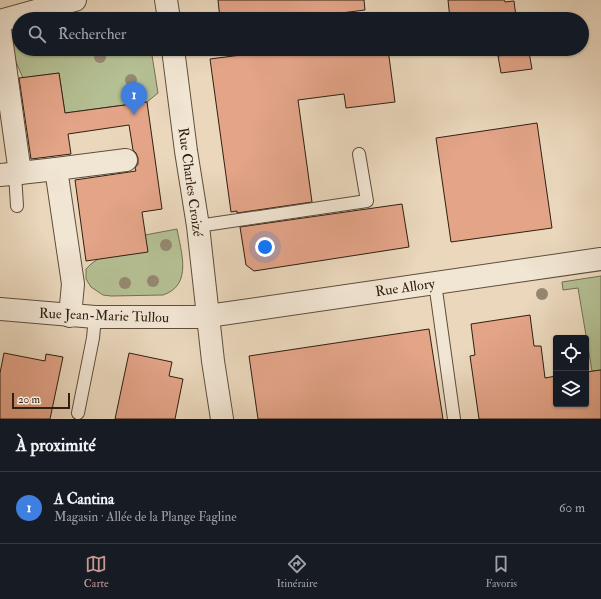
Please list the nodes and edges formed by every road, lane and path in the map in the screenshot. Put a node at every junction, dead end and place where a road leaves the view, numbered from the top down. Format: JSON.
{"nodes":[{"id":1,"x":75,"y":0,"type":"edge"},
{"id":2,"x":166,"y":0,"type":"edge"},
{"id":3,"x":32,"y":12,"type":"edge"},
{"id":4,"x":168,"y":12,"type":"edge"},
{"id":5,"x":12,"y":18,"type":"edge"},
{"id":6,"x":0,"y":21,"type":"edge"},
{"id":7,"x":0,"y":30,"type":"edge"},
{"id":8,"x":174,"y":56,"type":"edge"},
{"id":9,"x":359,"y":154,"type":"dead end"},
{"id":10,"x":126,"y":160,"type":"dead end"},
{"id":11,"x":56,"y":169,"type":"junction"},
{"id":12,"x":12,"y":174,"type":"edge"},
{"id":13,"x":17,"y":206,"type":"dead end"},
{"id":14,"x":198,"y":226,"type":"junction"},
{"id":15,"x":601,"y":259,"type":"edge"},
{"id":16,"x":435,"y":283,"type":"junction"},
{"id":17,"x":0,"y":309,"type":"edge"},
{"id":18,"x":70,"y":316,"type":"junction"},
{"id":19,"x":209,"y":316,"type":"junction"},
{"id":20,"x":95,"y":317,"type":"junction"},
{"id":21,"x":78,"y":413,"type":"dead end"},
{"id":22,"x":222,"y":419,"type":"edge"},
{"id":23,"x":454,"y":419,"type":"edge"}],
"edges":[{"from":1,"to":3,"type":"street"},
{"from":2,"to":4,"type":"street"},
{"from":5,"to":6,"type":"street"},
{"from":7,"to":12,"type":"street"},
{"from":8,"to":14,"type":"street","name":"Rue Charles Croizé"},
{"from":9,"to":14,"type":"lane"},
{"from":10,"to":11,"type":"street"},
{"from":11,"to":12,"type":"street"},
{"from":11,"to":18,"type":"street"},
{"from":12,"to":13,"type":"lane"},
{"from":14,"to":19,"type":"street","name":"Rue Charles Croizé"},
{"from":15,"to":16,"type":"street","name":"Rue Allory"},
{"from":16,"to":19,"type":"street","name":"Rue Allory"},
{"from":16,"to":23,"type":"lane"},
{"from":17,"to":18,"type":"street","name":"Rue Jean-Marie Tullou"},
{"from":18,"to":20,"type":"street","name":"Rue Jean-Marie Tullou"},
{"from":19,"to":20,"type":"street","name":"Rue Jean-Marie Tullou"},
{"from":19,"to":22,"type":"street","name":"Rue Charles Croizé"},
{"from":20,"to":21,"type":"lane"}]}
